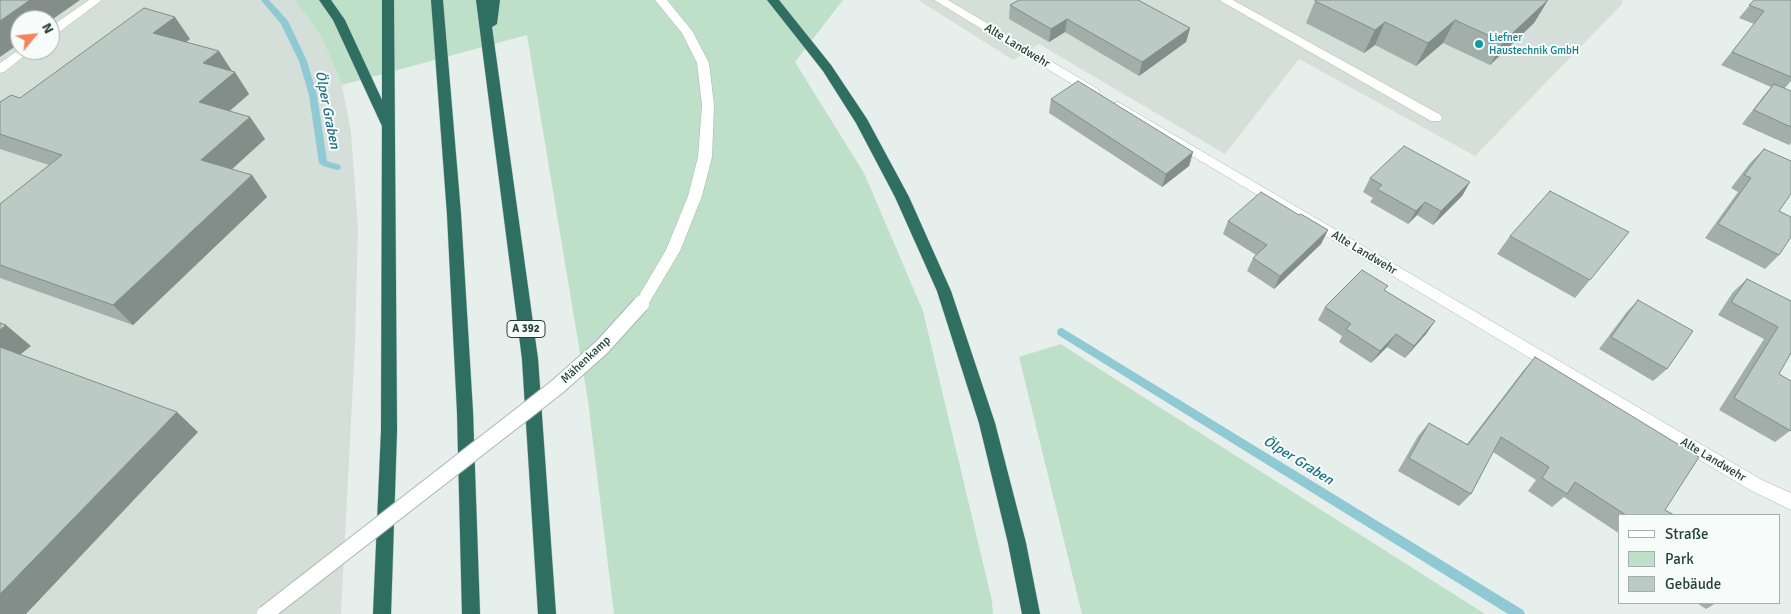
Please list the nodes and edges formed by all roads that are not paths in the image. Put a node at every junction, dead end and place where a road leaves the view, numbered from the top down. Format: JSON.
{"nodes":[{"id":1,"x":96,"y":0,"type":"edge"},
{"id":2,"x":325,"y":0,"type":"edge"},
{"id":3,"x":388,"y":0,"type":"edge"},
{"id":4,"x":437,"y":0,"type":"edge"},
{"id":5,"x":482,"y":0,"type":"edge"},
{"id":6,"x":494,"y":0,"type":"edge"},
{"id":7,"x":661,"y":0,"type":"edge"},
{"id":8,"x":773,"y":0,"type":"edge"},
{"id":9,"x":940,"y":0,"type":"edge"},
{"id":10,"x":1225,"y":0,"type":"edge"},
{"id":11,"x":60,"y":26,"type":"edge"},
{"id":12,"x":488,"y":45,"type":"junction"},
{"id":13,"x":12,"y":60,"type":"edge"},
{"id":14,"x":0,"y":69,"type":"edge"},
{"id":15,"x":1436,"y":118,"type":"dead end"},
{"id":16,"x":388,"y":126,"type":"junction"},
{"id":17,"x":1791,"y":502,"type":"edge"},
{"id":18,"x":265,"y":614,"type":"edge"},
{"id":19,"x":382,"y":614,"type":"edge"},
{"id":20,"x":471,"y":614,"type":"edge"},
{"id":21,"x":547,"y":614,"type":"edge"},
{"id":22,"x":1031,"y":614,"type":"edge"}],
"edges":[{"from":1,"to":11,"type":"street"},
{"from":2,"to":16,"type":"highway"},
{"from":3,"to":16,"type":"highway"},
{"from":4,"to":20,"type":"highway"},
{"from":5,"to":12,"type":"highway","number":"A 392"},
{"from":6,"to":12,"type":"highway"},
{"from":7,"to":18,"type":"street","name":"Mähenkamp","bridge":true},
{"from":8,"to":22,"type":"highway"},
{"from":9,"to":17,"type":"street","name":"Alte Landwehr"},
{"from":10,"to":15,"type":"street"},
{"from":12,"to":21,"type":"highway","number":"A 392"},
{"from":13,"to":14,"type":"street"},
{"from":16,"to":19,"type":"highway"}]}
